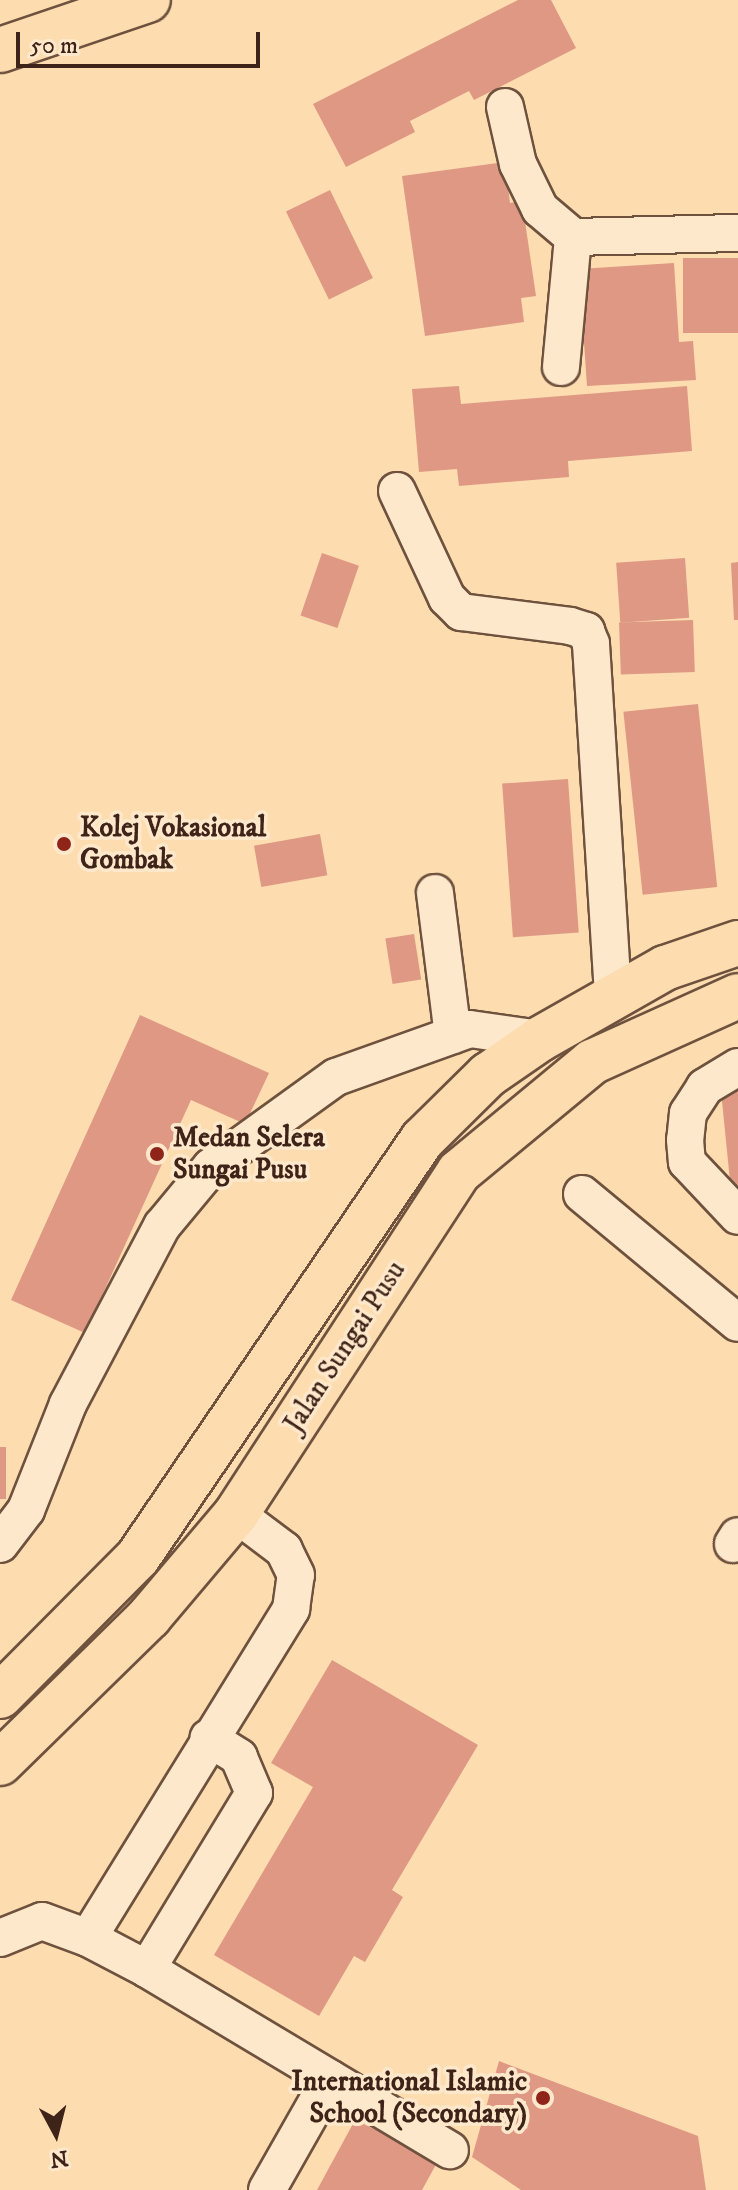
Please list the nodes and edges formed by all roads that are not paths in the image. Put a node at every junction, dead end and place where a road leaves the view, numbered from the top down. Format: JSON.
{"nodes":[{"id":1,"x":148,"y":0,"type":"edge"},
{"id":2,"x":0,"y":50,"type":"edge"},
{"id":3,"x":505,"y":107,"type":"dead end"},
{"id":4,"x":738,"y":233,"type":"edge"},
{"id":5,"x":573,"y":237,"type":"junction"},
{"id":6,"x":561,"y":367,"type":"dead end"},
{"id":7,"x":397,"y":491,"type":"dead end"},
{"id":8,"x":435,"y":893,"type":"dead end"},
{"id":9,"x":738,"y":943,"type":"edge"},
{"id":10,"x":738,"y":996,"type":"edge"},
{"id":11,"x":613,"y":997,"type":"junction"},
{"id":12,"x":453,"y":1035,"type":"junction"},
{"id":13,"x":540,"y":1039,"type":"junction"},
{"id":14,"x":738,"y":1067,"type":"edge"},
{"id":15,"x":582,"y":1194,"type":"dead end"},
{"id":16,"x":738,"y":1216,"type":"edge"},
{"id":17,"x":738,"y":1323,"type":"edge"},
{"id":18,"x":236,"y":1514,"type":"junction"},
{"id":19,"x":0,"y":1544,"type":"edge"},
{"id":20,"x":0,"y":1696,"type":"edge"},
{"id":21,"x":209,"y":1738,"type":"junction"},
{"id":22,"x":0,"y":1763,"type":"edge"},
{"id":23,"x":0,"y":1938,"type":"edge"},
{"id":24,"x":88,"y":1938,"type":"junction"},
{"id":25,"x":147,"y":1969,"type":"junction"},
{"id":26,"x":330,"y":2079,"type":"junction"},
{"id":27,"x":450,"y":2150,"type":"dead end"},
{"id":28,"x":267,"y":2190,"type":"edge"}],
"edges":[{"from":1,"to":2,"type":"main road"},
{"from":3,"to":5,"type":"street"},
{"from":4,"to":5,"type":"street"},
{"from":5,"to":6,"type":"street"},
{"from":7,"to":11,"type":"street"},
{"from":8,"to":12,"type":"street"},
{"from":9,"to":11,"type":"main road","name":"Jalan Sungai Pusu"},
{"from":10,"to":18,"type":"main road","name":"Jalan Sungai Pusu"},
{"from":11,"to":13,"type":"main road","name":"Jalan Sungai Pusu"},
{"from":12,"to":13,"type":"street"},
{"from":12,"to":19,"type":"street"},
{"from":13,"to":20,"type":"main road","name":"Jalan Sungai Pusu"},
{"from":14,"to":16,"type":"street"},
{"from":15,"to":17,"type":"street"},
{"from":18,"to":21,"type":"street"},
{"from":18,"to":22,"type":"main road","name":"Jalan Sungai Pusu"},
{"from":21,"to":24,"type":"street"},
{"from":21,"to":25,"type":"street"},
{"from":23,"to":24,"type":"street"},
{"from":24,"to":25,"type":"street"},
{"from":25,"to":26,"type":"street"},
{"from":26,"to":27,"type":"street"},
{"from":26,"to":28,"type":"street"}]}
